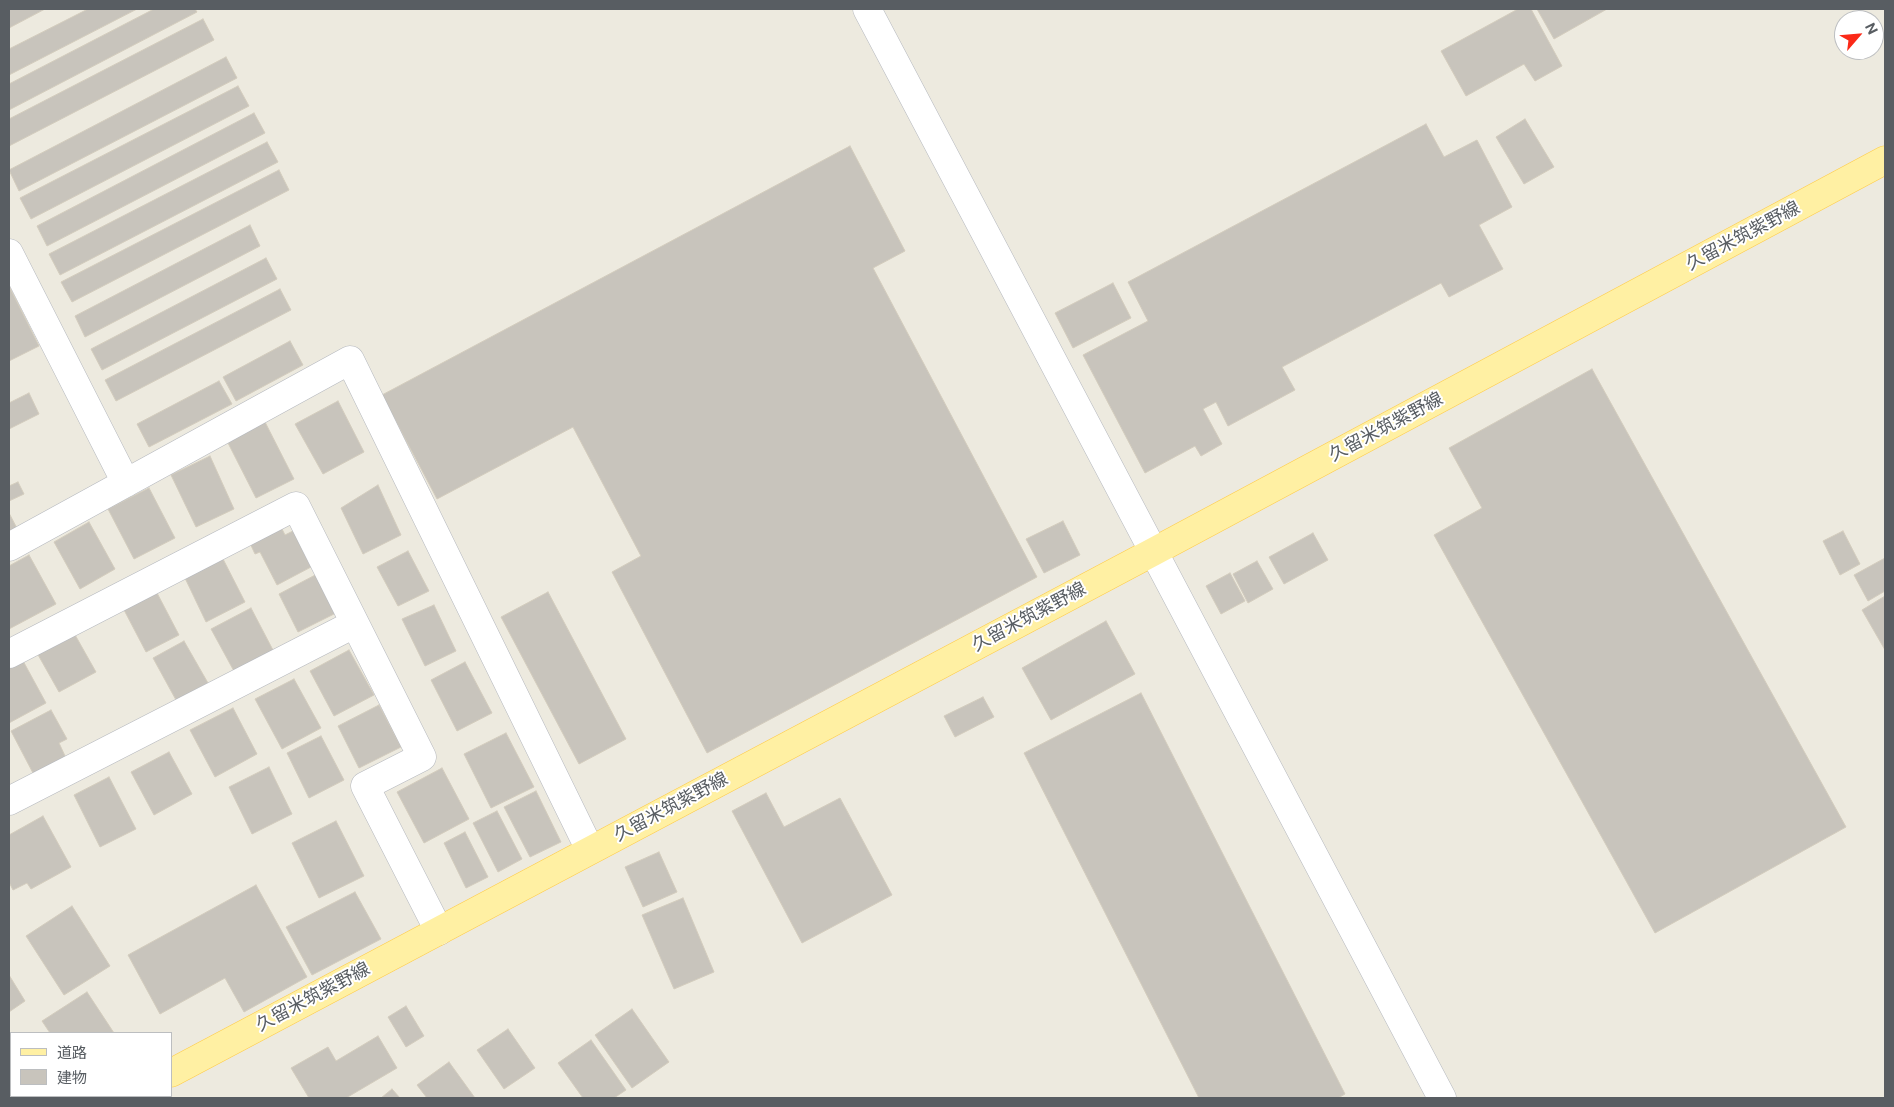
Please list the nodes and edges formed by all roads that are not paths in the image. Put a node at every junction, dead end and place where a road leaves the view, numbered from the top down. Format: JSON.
{"nodes":[{"id":1,"x":867,"y":9,"type":"edge"},
{"id":2,"x":1885,"y":160,"type":"edge"},
{"id":3,"x":9,"y":253,"type":"edge"},
{"id":4,"x":126,"y":483,"type":"junction"},
{"id":5,"x":9,"y":547,"type":"edge"},
{"id":6,"x":1153,"y":552,"type":"junction"},
{"id":7,"x":354,"y":624,"type":"junction"},
{"id":8,"x":9,"y":654,"type":"edge"},
{"id":9,"x":9,"y":801,"type":"edge"},
{"id":10,"x":590,"y":850,"type":"junction"},
{"id":11,"x":439,"y":931,"type":"junction"},
{"id":12,"x":172,"y":1072,"type":"edge"},
{"id":13,"x":129,"y":1097,"type":"edge"},
{"id":14,"x":123,"y":1098,"type":"edge"},
{"id":15,"x":1442,"y":1098,"type":"edge"}],
"edges":[{"from":1,"to":6,"type":"street"},
{"from":2,"to":6,"type":"main road","name":"久留米筑紫野線"},
{"from":3,"to":4,"type":"street"},
{"from":4,"to":5,"type":"street"},
{"from":4,"to":10,"type":"street"},
{"from":6,"to":10,"type":"main road","name":"久留米筑紫野線"},
{"from":6,"to":15,"type":"street"},
{"from":7,"to":8,"type":"street"},
{"from":7,"to":9,"type":"street"},
{"from":7,"to":11,"type":"street"},
{"from":10,"to":11,"type":"main road","name":"久留米筑紫野線"},
{"from":11,"to":12,"type":"main road","name":"久留米筑紫野線"},
{"from":13,"to":14,"type":"main road"}]}
